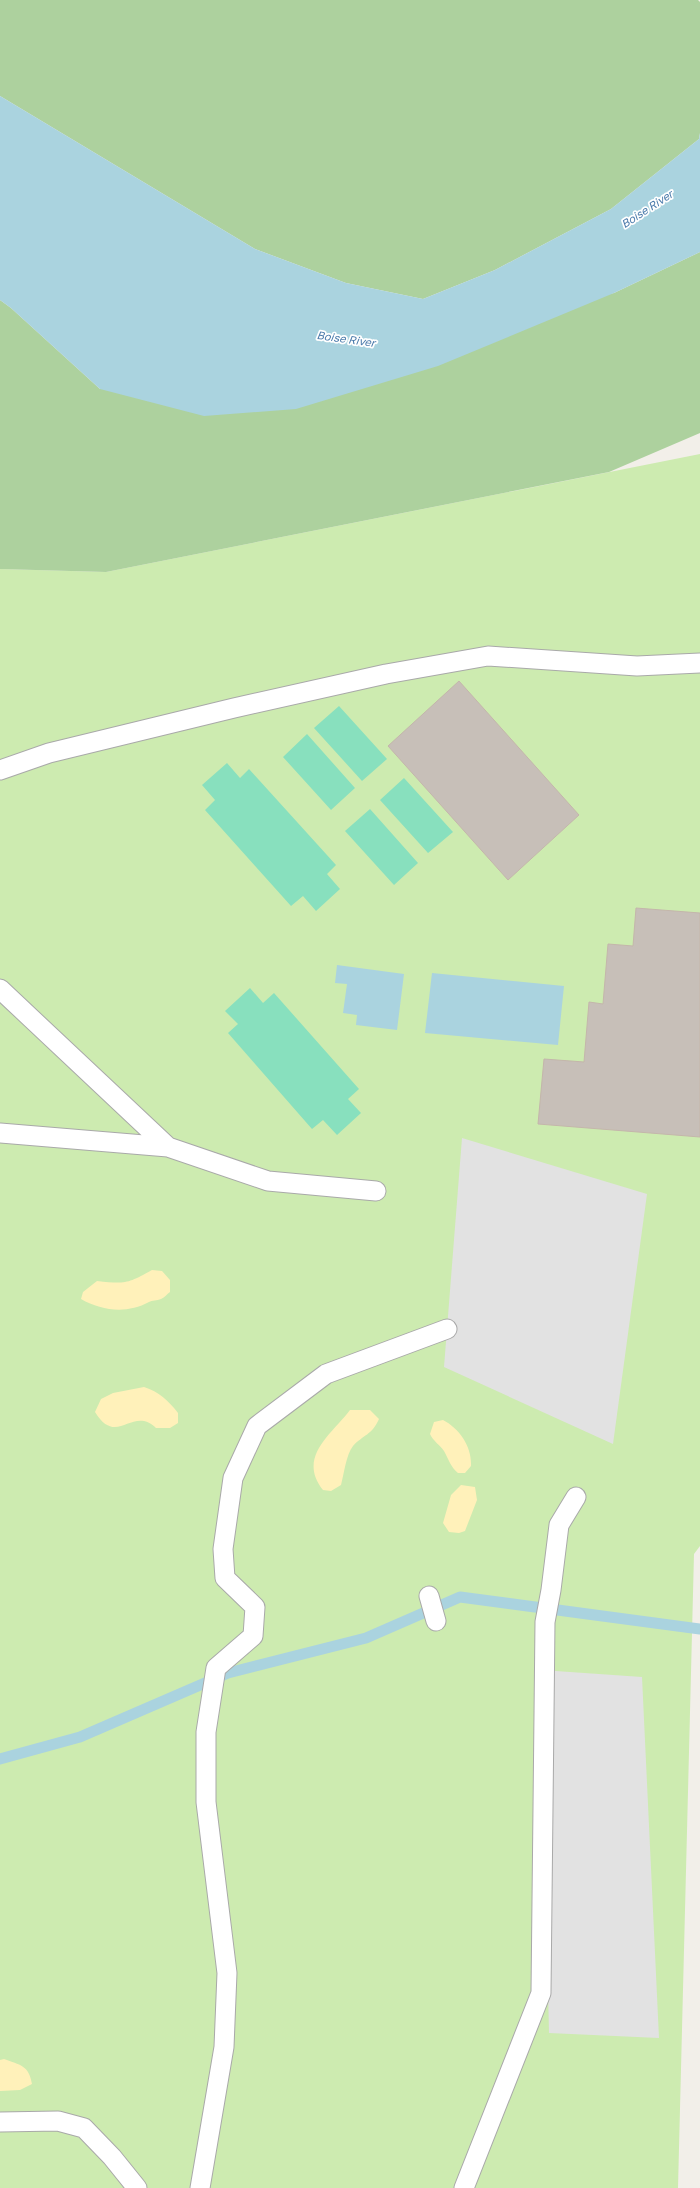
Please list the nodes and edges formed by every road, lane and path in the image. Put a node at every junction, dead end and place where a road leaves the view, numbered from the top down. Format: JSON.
{"nodes":[{"id":1,"x":700,"y":663,"type":"edge"},
{"id":2,"x":0,"y":770,"type":"edge"},
{"id":3,"x":0,"y":989,"type":"edge"},
{"id":4,"x":0,"y":1133,"type":"edge"},
{"id":5,"x":168,"y":1147,"type":"junction"},
{"id":6,"x":376,"y":1191,"type":"dead end"},
{"id":7,"x":447,"y":1329,"type":"dead end"},
{"id":8,"x":576,"y":1497,"type":"dead end"},
{"id":9,"x":429,"y":1596,"type":"dead end"},
{"id":10,"x":436,"y":1621,"type":"dead end"},
{"id":11,"x":0,"y":2122,"type":"edge"},
{"id":12,"x":136,"y":2188,"type":"edge"},
{"id":13,"x":200,"y":2188,"type":"edge"},
{"id":14,"x":464,"y":2188,"type":"edge"}],
"edges":[{"from":1,"to":2,"type":"lane"},
{"from":3,"to":5,"type":"lane"},
{"from":4,"to":5,"type":"lane"},
{"from":5,"to":6,"type":"lane"},
{"from":7,"to":13,"type":"lane"},
{"from":8,"to":14,"type":"lane"},
{"from":9,"to":10,"type":"lane"},
{"from":11,"to":12,"type":"lane"}]}
